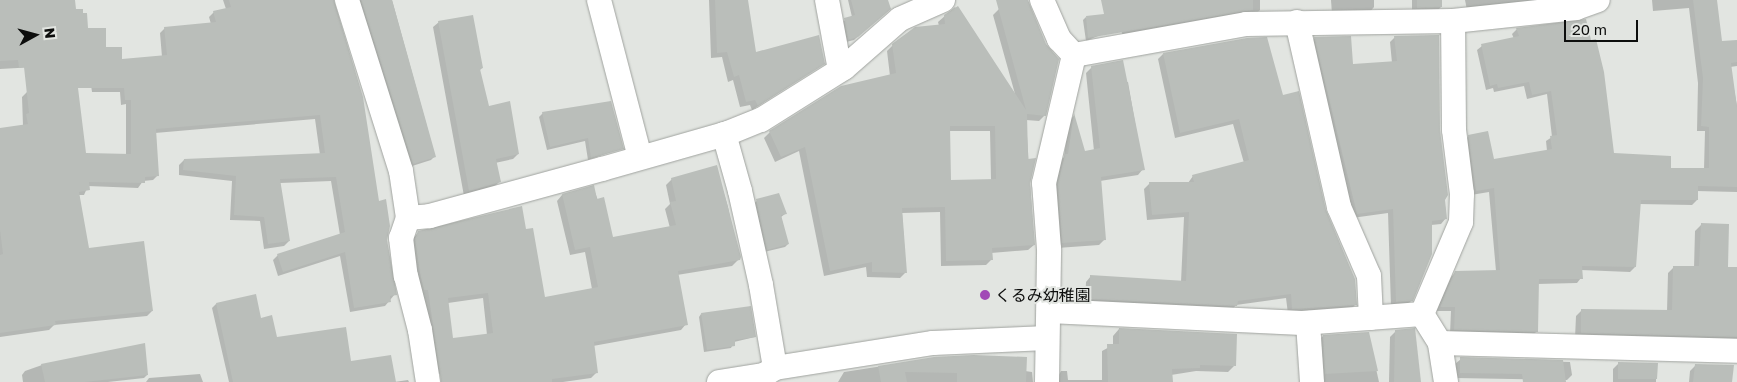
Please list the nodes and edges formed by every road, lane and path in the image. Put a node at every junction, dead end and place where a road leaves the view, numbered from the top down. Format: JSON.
{"nodes":[{"id":1,"x":347,"y":0,"type":"edge"},
{"id":2,"x":599,"y":0,"type":"edge"},
{"id":3,"x":827,"y":0,"type":"edge"},
{"id":4,"x":942,"y":0,"type":"edge"},
{"id":5,"x":1042,"y":0,"type":"edge"},
{"id":6,"x":1598,"y":0,"type":"edge"},
{"id":7,"x":1453,"y":21,"type":"junction"},
{"id":8,"x":1297,"y":22,"type":"junction"},
{"id":9,"x":1074,"y":55,"type":"junction"},
{"id":10,"x":840,"y":70,"type":"junction"},
{"id":11,"x":724,"y":134,"type":"junction"},
{"id":12,"x":640,"y":158,"type":"junction"},
{"id":13,"x":408,"y":218,"type":"junction"},
{"id":14,"x":1049,"y":312,"type":"junction"},
{"id":15,"x":1422,"y":314,"type":"junction"},
{"id":16,"x":1371,"y":318,"type":"junction"},
{"id":17,"x":1308,"y":323,"type":"junction"},
{"id":18,"x":1047,"y":338,"type":"junction"},
{"id":19,"x":1440,"y":343,"type":"junction"},
{"id":20,"x":1737,"y":351,"type":"edge"},
{"id":21,"x":775,"y":368,"type":"junction"},
{"id":22,"x":428,"y":382,"type":"edge"},
{"id":23,"x":719,"y":382,"type":"edge"},
{"id":24,"x":1047,"y":382,"type":"edge"},
{"id":25,"x":1312,"y":382,"type":"edge"},
{"id":26,"x":1446,"y":382,"type":"edge"}],
"edges":[{"from":1,"to":13,"type":"street"},
{"from":2,"to":12,"type":"street"},
{"from":3,"to":10,"type":"street"},
{"from":4,"to":10,"type":"street"},
{"from":5,"to":9,"type":"street"},
{"from":6,"to":7,"type":"street"},
{"from":7,"to":8,"type":"street"},
{"from":7,"to":15,"type":"street"},
{"from":8,"to":9,"type":"street"},
{"from":8,"to":16,"type":"street"},
{"from":9,"to":14,"type":"street"},
{"from":10,"to":11,"type":"street"},
{"from":11,"to":12,"type":"street"},
{"from":11,"to":21,"type":"street"},
{"from":12,"to":13,"type":"street"},
{"from":13,"to":22,"type":"street"},
{"from":14,"to":17,"type":"street"},
{"from":14,"to":18,"type":"street"},
{"from":15,"to":16,"type":"street"},
{"from":15,"to":19,"type":"street"},
{"from":16,"to":17,"type":"street"},
{"from":17,"to":25,"type":"street"},
{"from":18,"to":21,"type":"street"},
{"from":18,"to":24,"type":"street"},
{"from":19,"to":20,"type":"street"},
{"from":19,"to":26,"type":"street"},
{"from":21,"to":23,"type":"street"}]}
